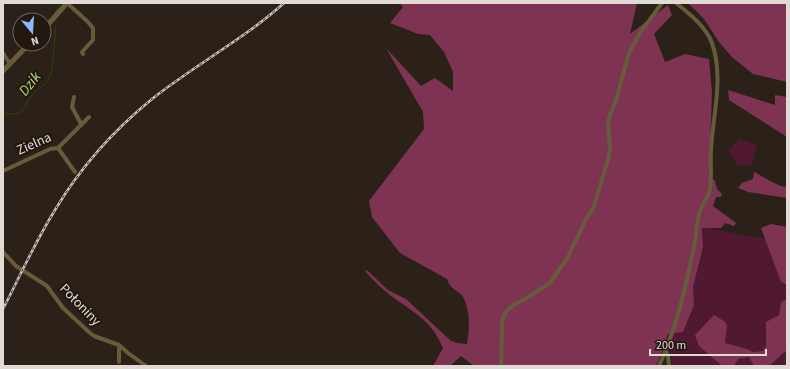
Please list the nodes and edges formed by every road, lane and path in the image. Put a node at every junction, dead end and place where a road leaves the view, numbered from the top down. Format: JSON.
{"nodes":[{"id":1,"x":67,"y":3,"type":"edge"},
{"id":2,"x":662,"y":3,"type":"edge"},
{"id":3,"x":676,"y":3,"type":"edge"},
{"id":4,"x":52,"y":20,"type":"edge"},
{"id":5,"x":21,"y":52,"type":"edge"},
{"id":6,"x":3,"y":53,"type":"edge"},
{"id":7,"x":83,"y":54,"type":"dead end"},
{"id":8,"x":10,"y":64,"type":"junction"},
{"id":9,"x":3,"y":71,"type":"edge"},
{"id":10,"x":74,"y":97,"type":"dead end"},
{"id":11,"x":89,"y":117,"type":"dead end"},
{"id":12,"x":81,"y":124,"type":"junction"},
{"id":13,"x":58,"y":148,"type":"junction"},
{"id":14,"x":3,"y":170,"type":"edge"},
{"id":15,"x":75,"y":172,"type":"dead end"},
{"id":16,"x":3,"y":252,"type":"edge"},
{"id":17,"x":119,"y":345,"type":"junction"},
{"id":18,"x":666,"y":352,"type":"junction"},
{"id":19,"x":119,"y":362,"type":"dead end"},
{"id":20,"x":146,"y":366,"type":"edge"},
{"id":21,"x":501,"y":366,"type":"edge"},
{"id":22,"x":659,"y":366,"type":"edge"},
{"id":23,"x":669,"y":366,"type":"edge"}],
"edges":[{"from":1,"to":4,"type":"street"},
{"from":1,"to":7,"type":"street"},
{"from":2,"to":21,"type":"street"},
{"from":3,"to":18,"type":"street"},
{"from":5,"to":8,"type":"street"},
{"from":6,"to":8,"type":"street"},
{"from":8,"to":9,"type":"street"},
{"from":10,"to":12,"type":"street"},
{"from":11,"to":12,"type":"street","name":"Zielna"},
{"from":12,"to":13,"type":"street","name":"Zielna"},
{"from":13,"to":14,"type":"street","name":"Zielna"},
{"from":13,"to":15,"type":"street"},
{"from":16,"to":17,"type":"street","name":"Połoniny"},
{"from":17,"to":19,"type":"street"},
{"from":17,"to":20,"type":"street","name":"Połoniny"},
{"from":18,"to":22,"type":"street"},
{"from":18,"to":23,"type":"street"}]}
